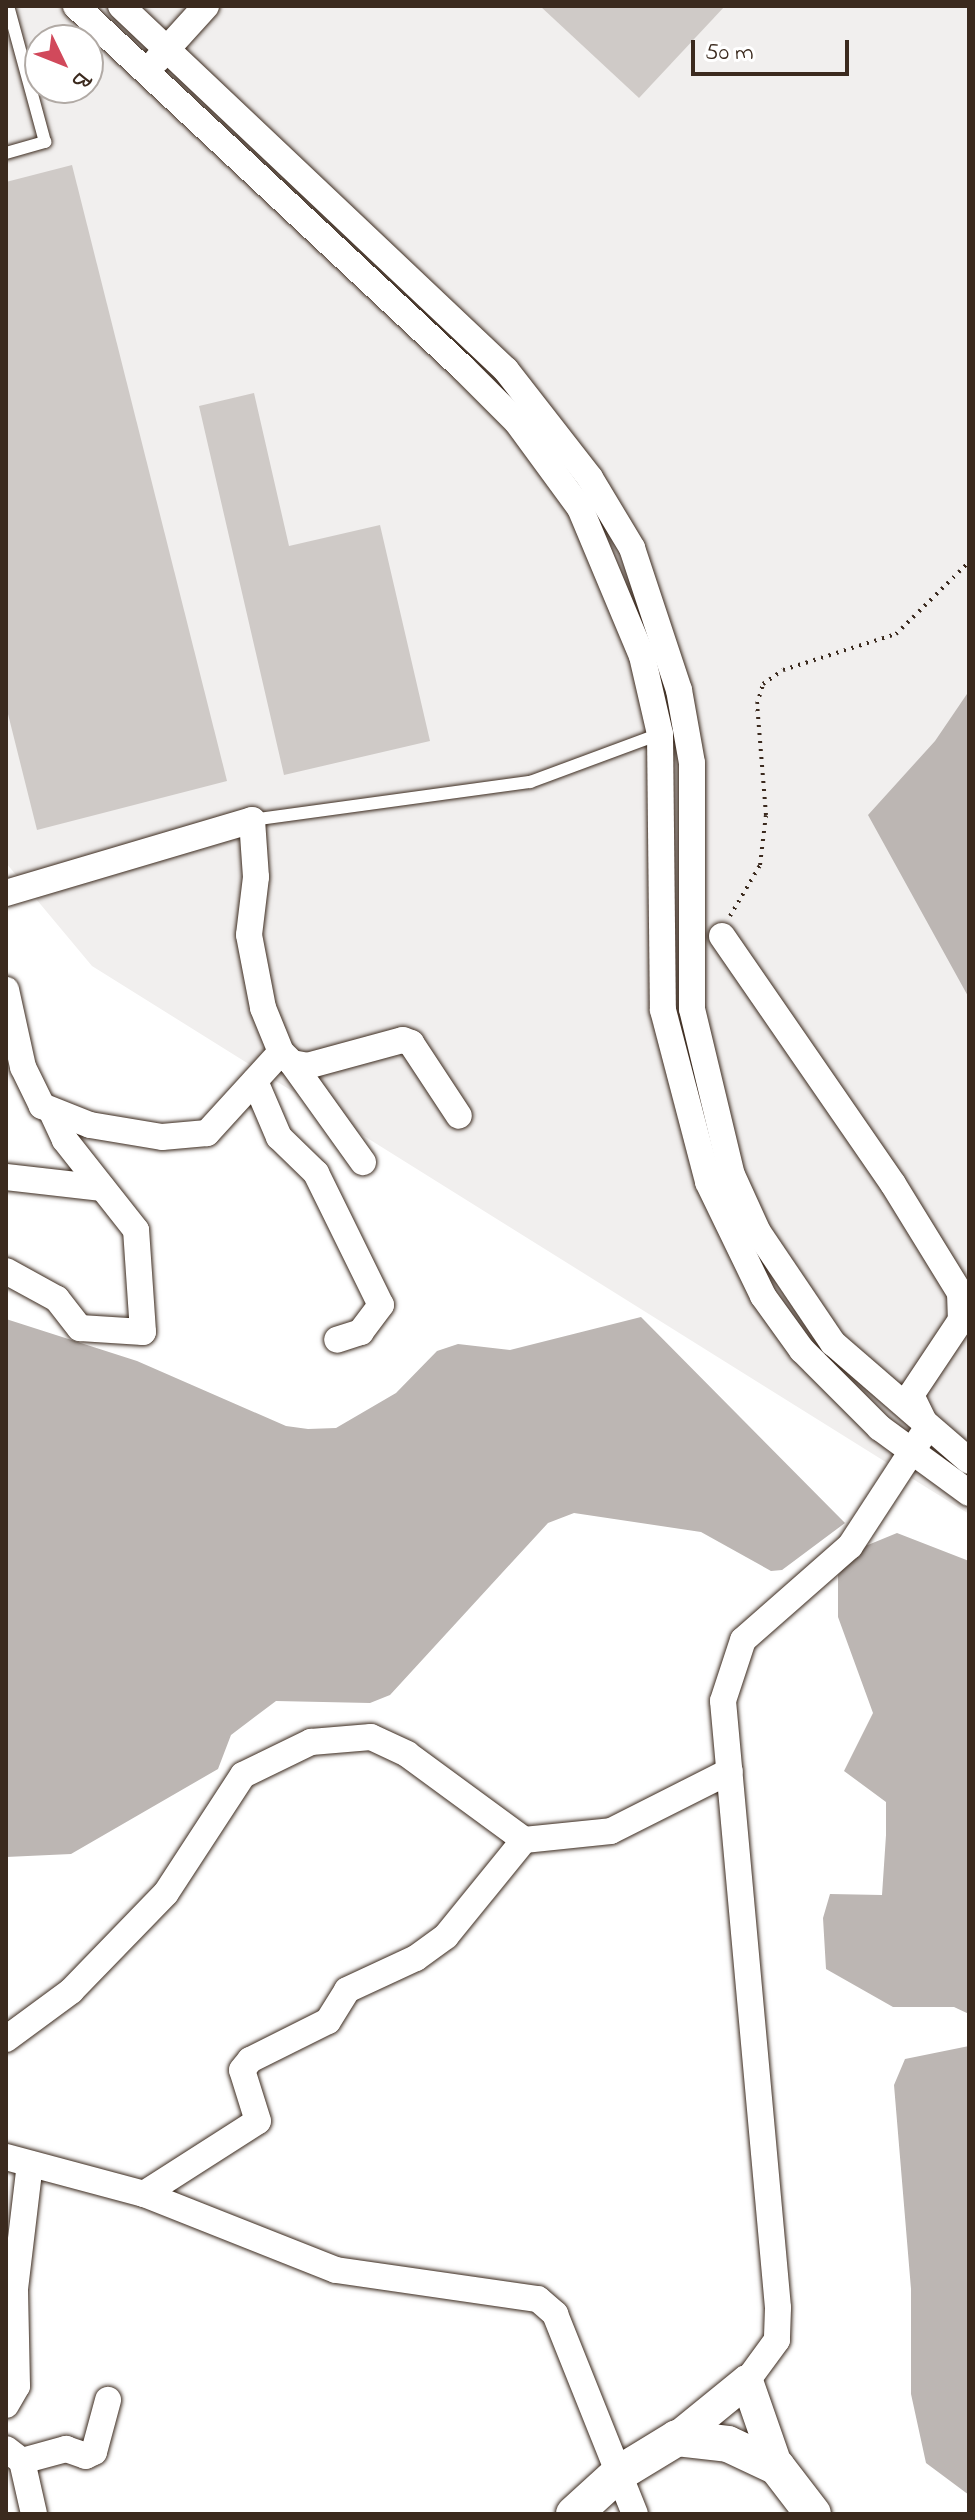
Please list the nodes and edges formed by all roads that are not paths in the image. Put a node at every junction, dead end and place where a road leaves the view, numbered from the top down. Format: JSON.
{"nodes":[{"id":1,"x":8,"y":6,"type":"edge"},
{"id":2,"x":76,"y":6,"type":"edge"},
{"id":3,"x":121,"y":6,"type":"edge"},
{"id":4,"x":206,"y":6,"type":"edge"},
{"id":5,"x":167,"y":49,"type":"junction"},
{"id":6,"x":146,"y":71,"type":"junction"},
{"id":7,"x":6,"y":153,"type":"edge"},
{"id":8,"x":660,"y":734,"type":"junction"},
{"id":9,"x":252,"y":820,"type":"junction"},
{"id":10,"x":6,"y":893,"type":"edge"},
{"id":11,"x":722,"y":936,"type":"road end"},
{"id":12,"x":6,"y":990,"type":"edge"},
{"id":13,"x":286,"y":1058,"type":"junction"},
{"id":14,"x":255,"y":1081,"type":"junction"},
{"id":15,"x":53,"y":1114,"type":"junction"},
{"id":16,"x":459,"y":1116,"type":"dead end"},
{"id":17,"x":363,"y":1162,"type":"dead end"},
{"id":18,"x":6,"y":1177,"type":"edge"},
{"id":19,"x":102,"y":1188,"type":"junction"},
{"id":20,"x":6,"y":1271,"type":"edge"},
{"id":21,"x":337,"y":1340,"type":"dead end"},
{"id":22,"x":927,"y":1428,"type":"junction"},
{"id":23,"x":910,"y":1454,"type":"junction"},
{"id":24,"x":969,"y":1461,"type":"edge"},
{"id":25,"x":969,"y":1493,"type":"edge"},
{"id":26,"x":730,"y":1771,"type":"junction"},
{"id":27,"x":524,"y":1840,"type":"junction"},
{"id":28,"x":6,"y":2039,"type":"edge"},
{"id":29,"x":18,"y":2160,"type":"edge"},
{"id":30,"x":144,"y":2194,"type":"junction"},
{"id":31,"x":747,"y":2381,"type":"junction"},
{"id":32,"x":108,"y":2400,"type":"dead end"},
{"id":33,"x":6,"y":2405,"type":"edge"},
{"id":34,"x":677,"y":2438,"type":"junction"},
{"id":35,"x":14,"y":2455,"type":"edge"},
{"id":36,"x":777,"y":2467,"type":"junction"},
{"id":37,"x":618,"y":2474,"type":"junction"},
{"id":38,"x":6,"y":2507,"type":"edge"},
{"id":39,"x":24,"y":2514,"type":"edge"},
{"id":40,"x":34,"y":2514,"type":"edge"},
{"id":41,"x":574,"y":2514,"type":"edge"},
{"id":42,"x":635,"y":2514,"type":"edge"},
{"id":43,"x":813,"y":2514,"type":"edge"}],
"edges":[{"from":1,"to":7,"type":"lane"},
{"from":2,"to":6,"type":"street"},
{"from":3,"to":5,"type":"street"},
{"from":4,"to":5,"type":"street"},
{"from":5,"to":6,"type":"street"},
{"from":5,"to":22,"type":"street"},
{"from":6,"to":8,"type":"street"},
{"from":8,"to":9,"type":"lane"},
{"from":8,"to":23,"type":"street"},
{"from":9,"to":10,"type":"street"},
{"from":9,"to":13,"type":"street"},
{"from":11,"to":22,"type":"street"},
{"from":12,"to":15,"type":"street"},
{"from":13,"to":14,"type":"street"},
{"from":13,"to":16,"type":"street"},
{"from":13,"to":17,"type":"street"},
{"from":14,"to":15,"type":"street"},
{"from":14,"to":21,"type":"street"},
{"from":15,"to":19,"type":"street"},
{"from":18,"to":19,"type":"street"},
{"from":19,"to":20,"type":"street"},
{"from":22,"to":23,"type":"street"},
{"from":22,"to":24,"type":"street"},
{"from":23,"to":25,"type":"street"},
{"from":23,"to":26,"type":"street"},
{"from":26,"to":27,"type":"street"},
{"from":26,"to":31,"type":"street"},
{"from":27,"to":28,"type":"street"},
{"from":27,"to":30,"type":"street"},
{"from":29,"to":30,"type":"street"},
{"from":29,"to":33,"type":"street"},
{"from":30,"to":37,"type":"street"},
{"from":31,"to":34,"type":"street"},
{"from":31,"to":36,"type":"street"},
{"from":32,"to":35,"type":"street"},
{"from":34,"to":36,"type":"main road"},
{"from":34,"to":37,"type":"main road"},
{"from":35,"to":40,"type":"street"},
{"from":36,"to":43,"type":"main road"},
{"from":37,"to":41,"type":"main road"},
{"from":37,"to":42,"type":"street"},
{"from":38,"to":39,"type":"street"}]}
